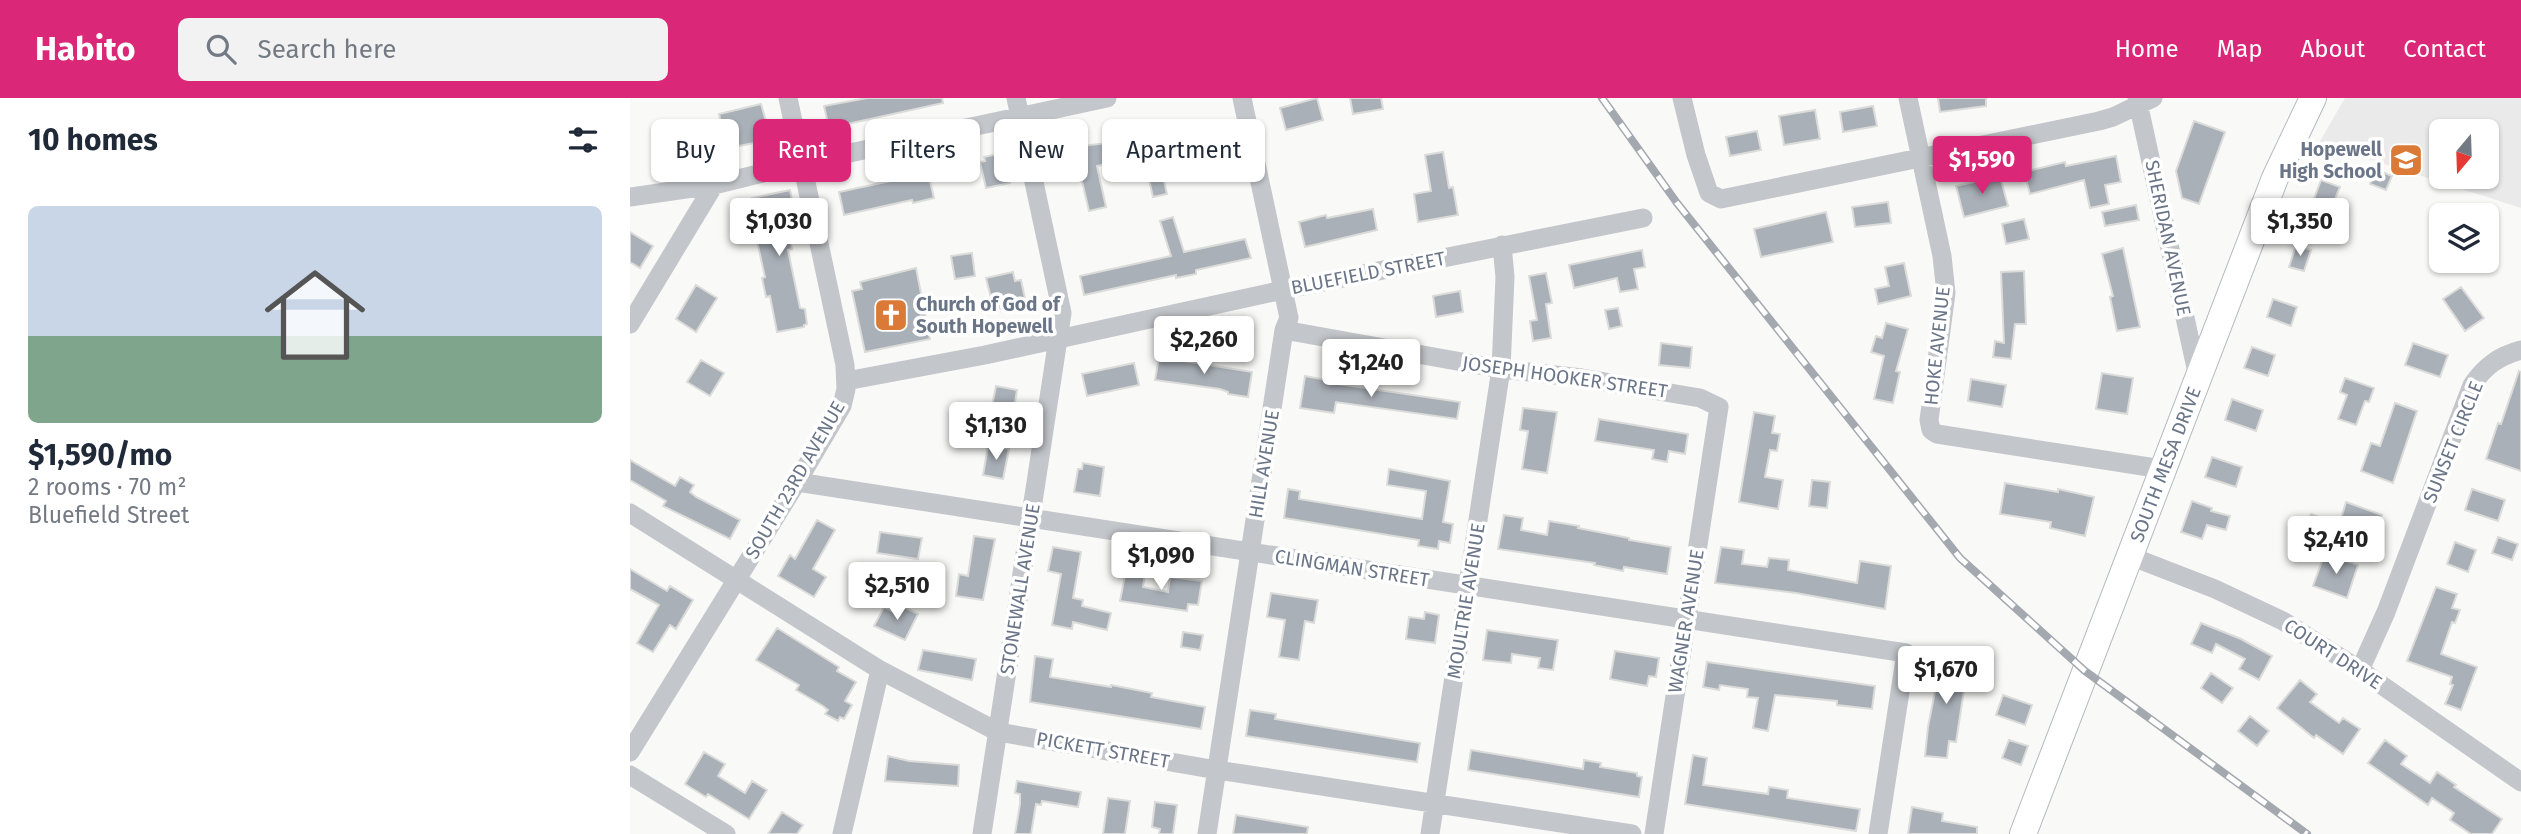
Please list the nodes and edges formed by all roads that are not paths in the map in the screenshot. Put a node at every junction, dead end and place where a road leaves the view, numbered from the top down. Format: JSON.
{"nodes":[{"id":1,"x":788,"y":98,"type":"edge"},
{"id":2,"x":1107,"y":98,"type":"edge"},
{"id":3,"x":1242,"y":98,"type":"edge"},
{"id":4,"x":1682,"y":98,"type":"edge"},
{"id":5,"x":1908,"y":98,"type":"edge"},
{"id":6,"x":2313,"y":98,"type":"edge"},
{"id":7,"x":2143,"y":100,"type":"edge"},
{"id":8,"x":1018,"y":107,"type":"edge"},
{"id":9,"x":793,"y":119,"type":"edge"},
{"id":10,"x":851,"y":150,"type":"edge"},
{"id":11,"x":1920,"y":157,"type":"junction"},
{"id":12,"x":753,"y":175,"type":"edge"},
{"id":13,"x":807,"y":182,"type":"edge"},
{"id":14,"x":714,"y":185,"type":"junction"},
{"id":15,"x":630,"y":197,"type":"edge"},
{"id":16,"x":1643,"y":218,"type":"dead end"},
{"id":17,"x":1502,"y":245,"type":"junction"},
{"id":18,"x":1283,"y":290,"type":"junction"},
{"id":19,"x":630,"y":324,"type":"edge"},
{"id":20,"x":1284,"y":330,"type":"junction"},
{"id":21,"x":1058,"y":337,"type":"junction"},
{"id":22,"x":2521,"y":350,"type":"edge"},
{"id":23,"x":1502,"y":369,"type":"junction"},
{"id":24,"x":2198,"y":377,"type":"junction"},
{"id":25,"x":846,"y":381,"type":"junction"},
{"id":26,"x":1719,"y":407,"type":"joint"},
{"id":27,"x":2162,"y":469,"type":"junction"},
{"id":28,"x":797,"y":482,"type":"junction"},
{"id":29,"x":630,"y":513,"type":"edge"},
{"id":30,"x":1031,"y":518,"type":"junction"},
{"id":31,"x":1251,"y":552,"type":"junction"},
{"id":32,"x":2130,"y":556,"type":"junction"},
{"id":33,"x":736,"y":579,"type":"junction"},
{"id":34,"x":1468,"y":586,"type":"junction"},
{"id":35,"x":1687,"y":620,"type":"junction"},
{"id":36,"x":880,"y":670,"type":"junction"},
{"id":37,"x":2360,"y":670,"type":"junction"},
{"id":38,"x":998,"y":732,"type":"junction"},
{"id":39,"x":630,"y":752,"type":"edge"},
{"id":40,"x":1217,"y":770,"type":"junction"},
{"id":41,"x":630,"y":775,"type":"edge"},
{"id":42,"x":2521,"y":782,"type":"edge"},
{"id":43,"x":1435,"y":804,"type":"junction"},
{"id":44,"x":726,"y":834,"type":"edge"},
{"id":45,"x":842,"y":834,"type":"edge"},
{"id":46,"x":982,"y":834,"type":"edge"},
{"id":47,"x":1207,"y":834,"type":"edge"},
{"id":48,"x":1430,"y":834,"type":"edge"},
{"id":49,"x":1632,"y":834,"type":"edge"},
{"id":50,"x":1654,"y":834,"type":"edge"},
{"id":51,"x":1878,"y":834,"type":"edge"},
{"id":52,"x":2023,"y":834,"type":"edge"}],
"edges":[{"from":1,"to":9,"type":"street","name":"SOUTH 23RD AVENUE"},
{"from":2,"to":8,"type":"street"},
{"from":3,"to":18,"type":"street","name":"HILL AVENUE"},
{"from":4,"to":11,"type":"street"},
{"from":5,"to":11,"type":"street","name":"HOKE AVENUE"},
{"from":6,"to":24,"type":"main road","name":"SOUTH MESA DRIVE"},
{"from":7,"to":11,"type":"street"},
{"from":7,"to":24,"type":"street","name":"SHERIDAN AVENUE"},
{"from":8,"to":10,"type":"street"},
{"from":8,"to":21,"type":"street","name":"STONEWALL AVENUE"},
{"from":11,"to":27,"type":"street","name":"HOKE AVENUE"},
{"from":12,"to":14,"type":"street"},
{"from":13,"to":25,"type":"street","name":"SOUTH 23RD AVENUE"},
{"from":14,"to":15,"type":"street"},
{"from":14,"to":19,"type":"street"},
{"from":16,"to":17,"type":"street","name":"BLUEFIELD STREET"},
{"from":17,"to":18,"type":"street","name":"BLUEFIELD STREET"},
{"from":17,"to":23,"type":"street","name":"MOULTRIE AVENUE"},
{"from":18,"to":20,"type":"street","name":"HILL AVENUE"},
{"from":18,"to":21,"type":"street","name":"BLUEFIELD STREET"},
{"from":20,"to":23,"type":"street","name":"JOSEPH HOOKER STREET"},
{"from":20,"to":31,"type":"street","name":"HILL AVENUE"},
{"from":21,"to":25,"type":"street","name":"BLUEFIELD STREET"},
{"from":21,"to":30,"type":"street","name":"STONEWALL AVENUE"},
{"from":22,"to":37,"type":"street","name":"SUNSET CIRCLE"},
{"from":23,"to":26,"type":"street","name":"JOSEPH HOOKER STREET"},
{"from":23,"to":34,"type":"street","name":"MOULTRIE AVENUE"},
{"from":24,"to":27,"type":"main road","name":"SOUTH MESA DRIVE"},
{"from":25,"to":28,"type":"street","name":"SOUTH 23RD AVENUE"},
{"from":26,"to":35,"type":"street","name":"WAGNER AVENUE"},
{"from":27,"to":32,"type":"main road","name":"SOUTH MESA DRIVE"},
{"from":28,"to":30,"type":"street","name":"CLINGMAN STREET"},
{"from":28,"to":33,"type":"street","name":"SOUTH 23RD AVENUE"},
{"from":29,"to":33,"type":"street","name":"PICKETT STREET"},
{"from":30,"to":31,"type":"street","name":"CLINGMAN STREET"},
{"from":30,"to":38,"type":"street","name":"STONEWALL AVENUE"},
{"from":31,"to":34,"type":"street","name":"CLINGMAN STREET"},
{"from":31,"to":40,"type":"street","name":"HILL AVENUE"},
{"from":32,"to":37,"type":"street","name":"COURT DRIVE"},
{"from":32,"to":52,"type":"main road","name":"SOUTH MESA DRIVE"},
{"from":33,"to":36,"type":"street","name":"PICKETT STREET"},
{"from":33,"to":39,"type":"street","name":"SOUTH 23RD AVENUE"},
{"from":34,"to":35,"type":"street","name":"CLINGMAN STREET"},
{"from":34,"to":43,"type":"street","name":"MOULTRIE AVENUE"},
{"from":35,"to":50,"type":"street","name":"WAGNER AVENUE"},
{"from":35,"to":51,"type":"street","name":"CLINGMAN STREET"},
{"from":36,"to":38,"type":"street","name":"PICKETT STREET"},
{"from":36,"to":45,"type":"street"},
{"from":37,"to":42,"type":"street","name":"COURT DRIVE"},
{"from":38,"to":40,"type":"street","name":"PICKETT STREET"},
{"from":38,"to":46,"type":"street","name":"STONEWALL AVENUE"},
{"from":40,"to":43,"type":"street","name":"PICKETT STREET"},
{"from":40,"to":47,"type":"street","name":"HILL AVENUE"},
{"from":41,"to":44,"type":"street"},
{"from":43,"to":48,"type":"street","name":"MOULTRIE AVENUE"},
{"from":43,"to":49,"type":"street","name":"PICKETT STREET"}]}
